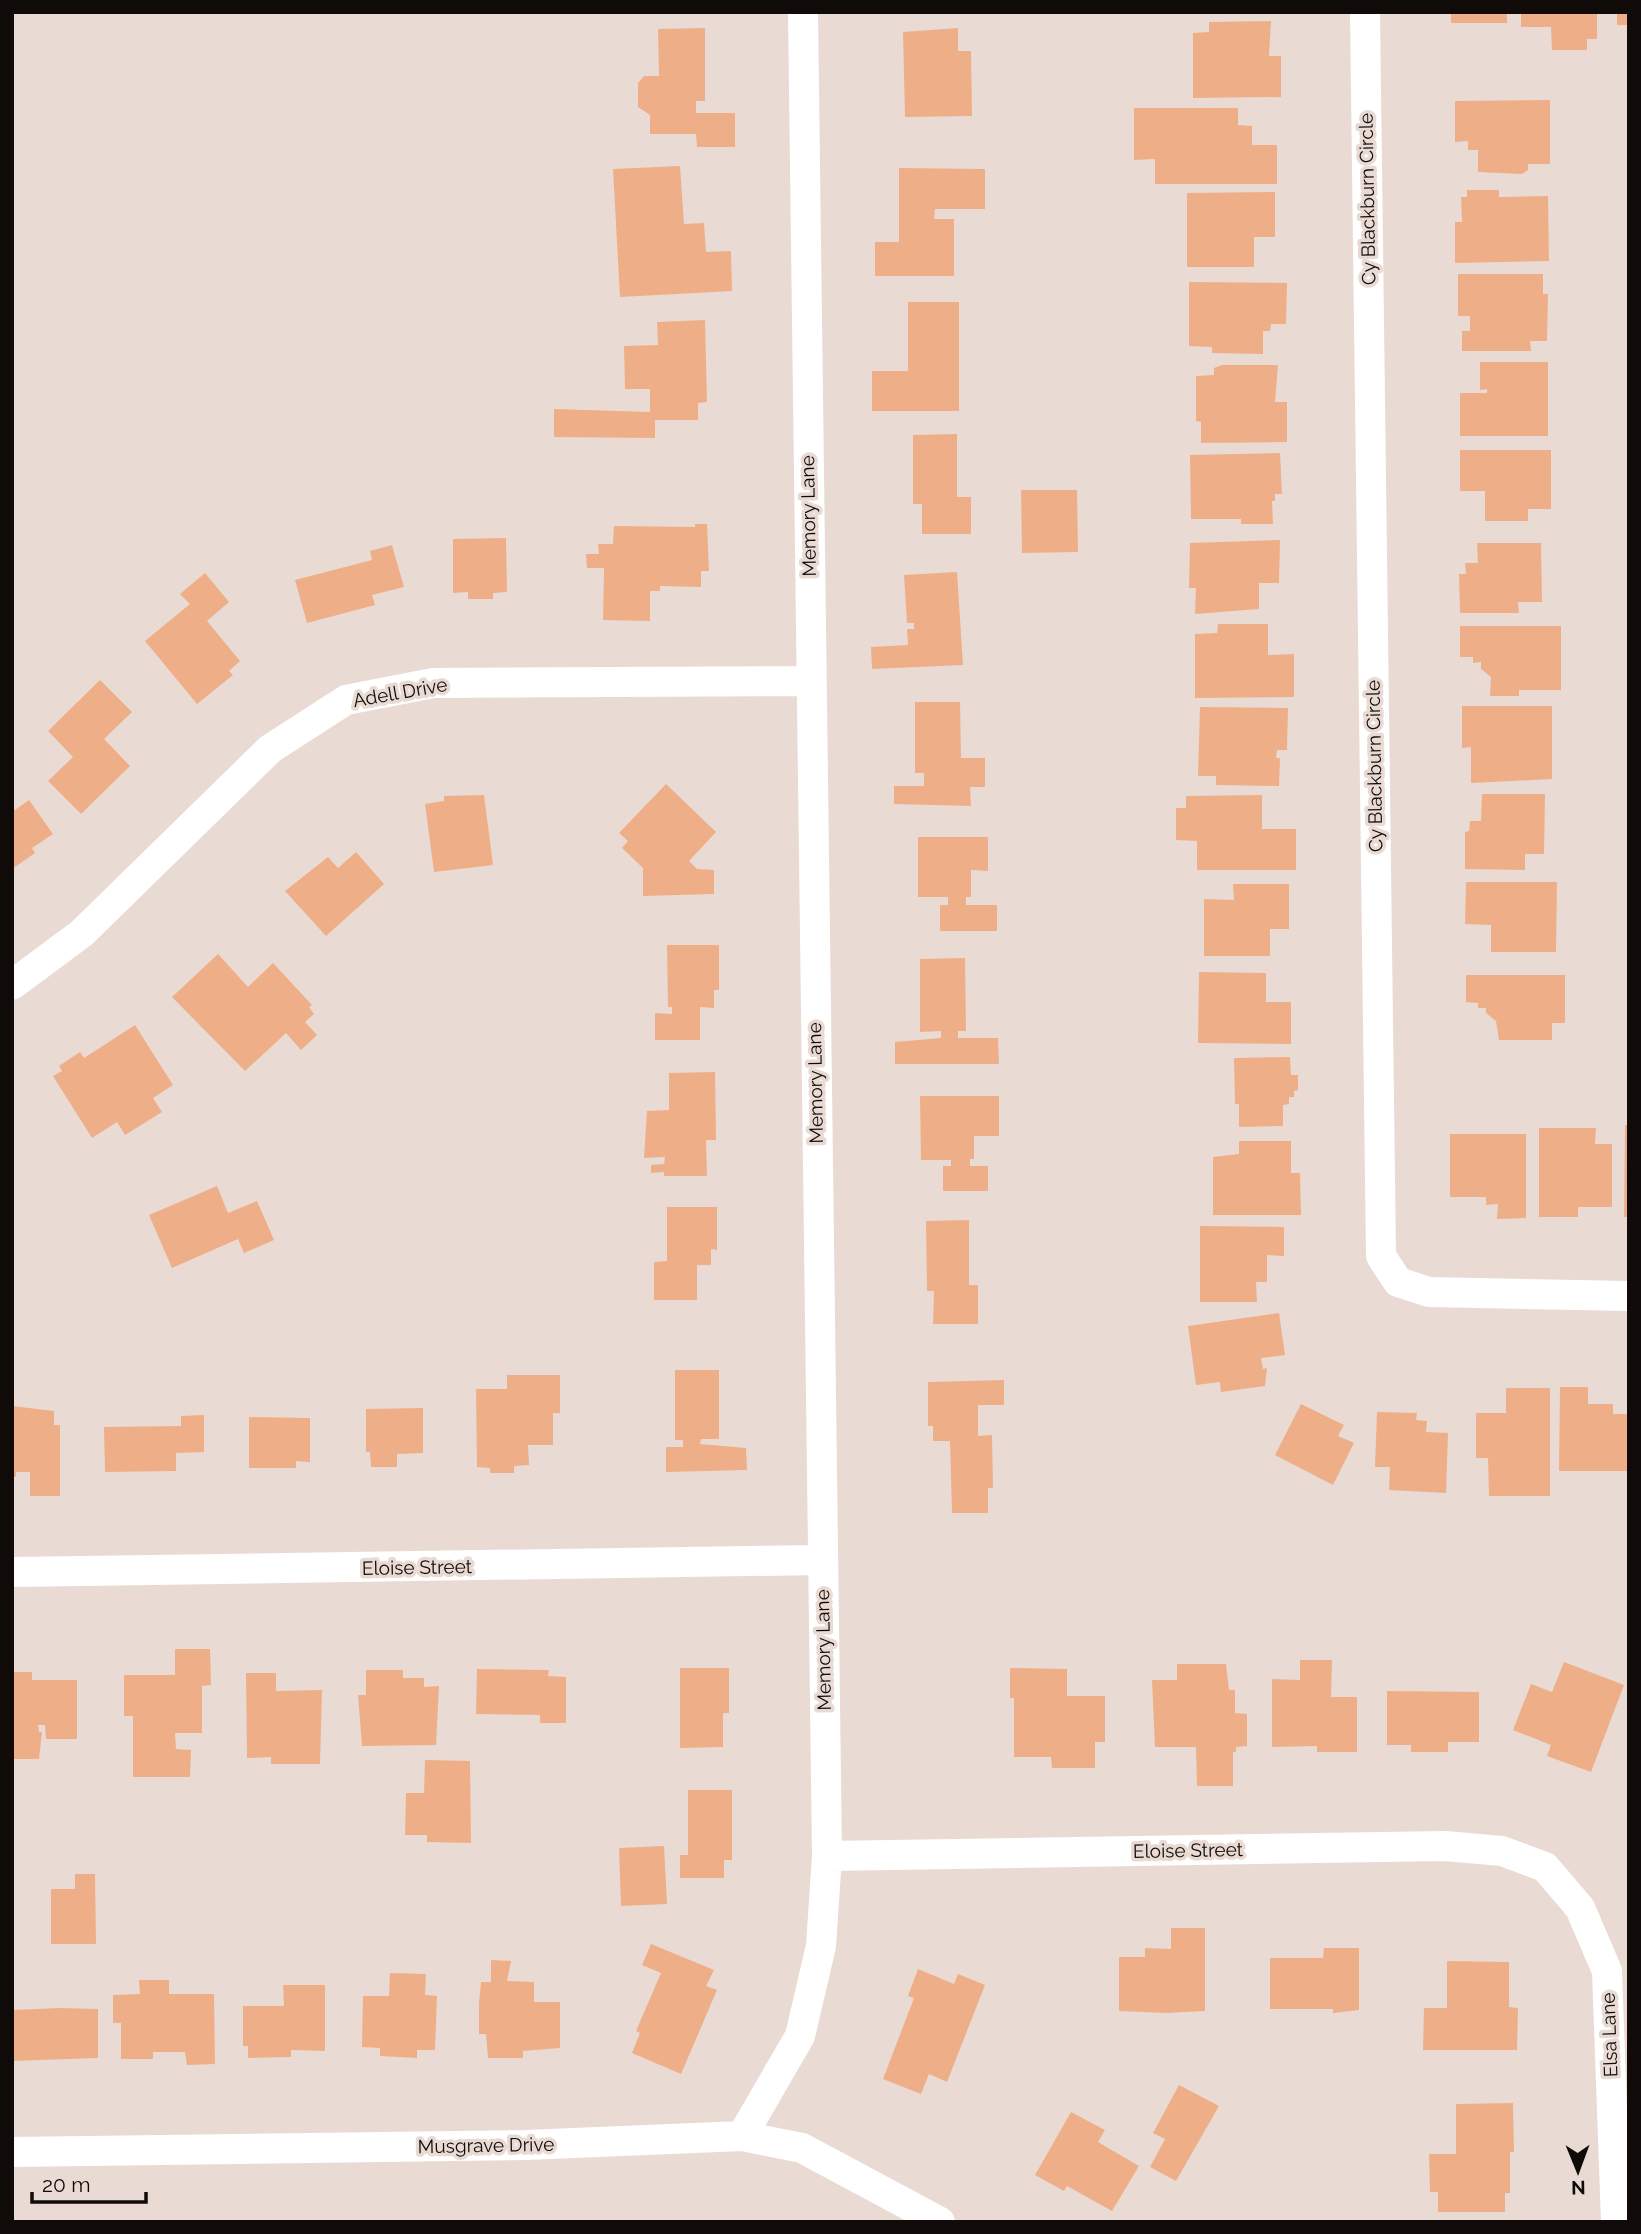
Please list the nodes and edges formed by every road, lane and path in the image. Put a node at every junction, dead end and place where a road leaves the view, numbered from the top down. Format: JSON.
{"nodes":[{"id":1,"x":803,"y":12,"type":"edge"},
{"id":2,"x":1365,"y":12,"type":"edge"},
{"id":3,"x":810,"y":681,"type":"junction"},
{"id":4,"x":12,"y":985,"type":"edge"},
{"id":5,"x":1629,"y":1296,"type":"edge"},
{"id":6,"x":821,"y":1560,"type":"junction"},
{"id":7,"x":12,"y":1572,"type":"edge"},
{"id":8,"x":827,"y":1856,"type":"junction"},
{"id":9,"x":1545,"y":1867,"type":"joint"},
{"id":10,"x":742,"y":2136,"type":"junction"},
{"id":11,"x":12,"y":2152,"type":"edge"},
{"id":12,"x":940,"y":2222,"type":"edge"},
{"id":13,"x":1616,"y":2222,"type":"edge"}],
"edges":[{"from":1,"to":3,"type":"street","name":"Memory Lane"},
{"from":2,"to":5,"type":"street","name":"Cy Blackburn Circle"},
{"from":3,"to":4,"type":"street","name":"Adell Drive"},
{"from":3,"to":6,"type":"street","name":"Memory Lane"},
{"from":6,"to":7,"type":"street","name":"Eloise Street"},
{"from":6,"to":8,"type":"street","name":"Memory Lane"},
{"from":8,"to":9,"type":"street","name":"Eloise Street"},
{"from":8,"to":10,"type":"street","name":"Memory Lane"},
{"from":9,"to":13,"type":"street","name":"Elsa Lane"},
{"from":10,"to":11,"type":"street","name":"Musgrave Drive"},
{"from":10,"to":12,"type":"street","name":"Musgrave Drive"}]}
